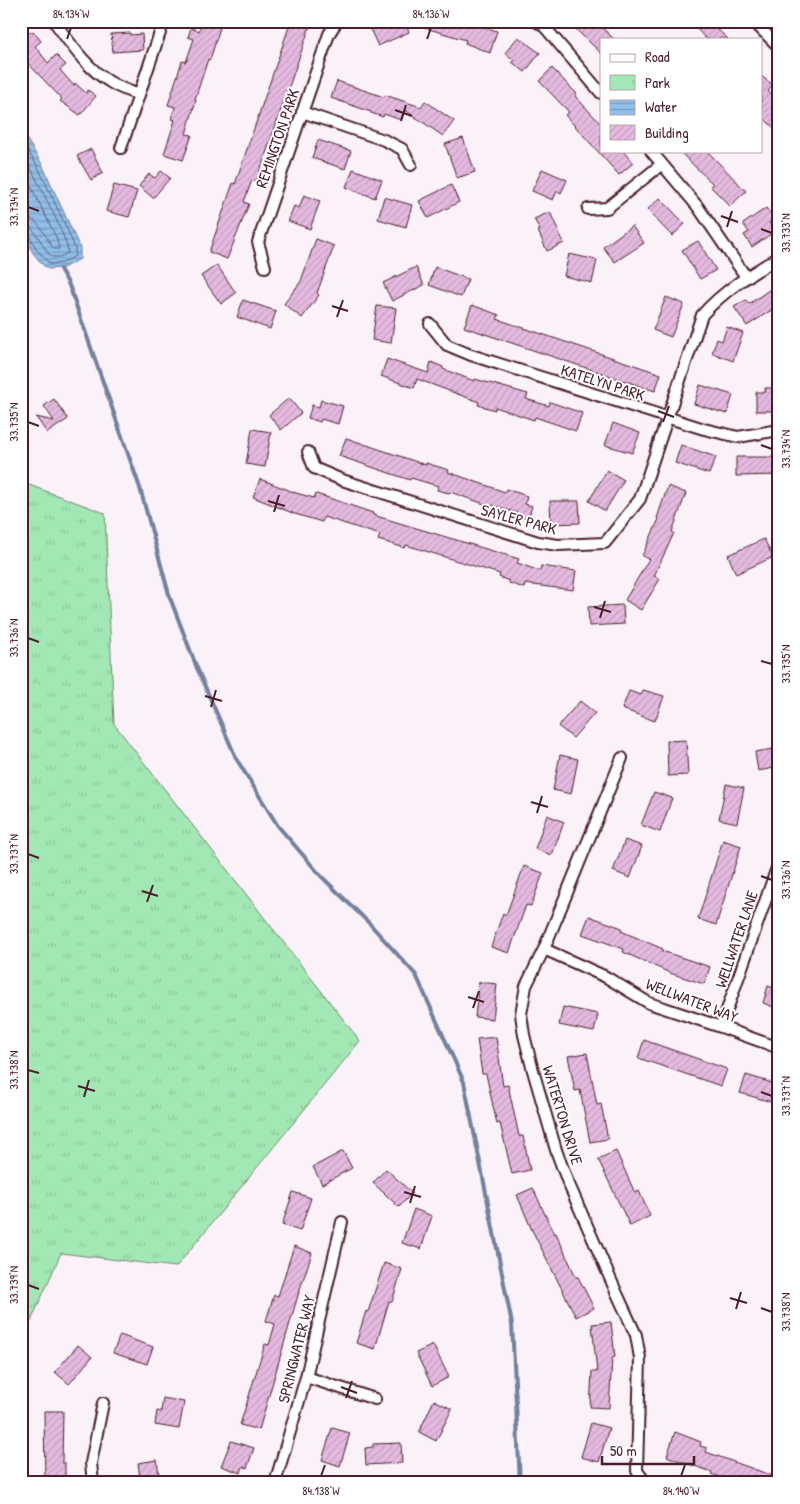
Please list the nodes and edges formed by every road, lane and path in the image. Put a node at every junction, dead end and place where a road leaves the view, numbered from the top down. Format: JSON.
{"nodes":[{"id":1,"x":54,"y":21,"type":"edge"},
{"id":2,"x":164,"y":21,"type":"edge"},
{"id":3,"x":337,"y":21,"type":"edge"},
{"id":4,"x":535,"y":21,"type":"edge"},
{"id":5,"x":752,"y":21,"type":"edge"},
{"id":6,"x":779,"y":47,"type":"edge"},
{"id":7,"x":600,"y":92,"type":"edge"},
{"id":8,"x":139,"y":95,"type":"junction"},
{"id":9,"x":302,"y":112,"type":"junction"},
{"id":10,"x":121,"y":148,"type":"dead end"},
{"id":11,"x":652,"y":152,"type":"edge"},
{"id":12,"x":662,"y":164,"type":"junction"},
{"id":13,"x":411,"y":165,"type":"dead end"},
{"id":14,"x":588,"y":209,"type":"dead end"},
{"id":15,"x":779,"y":257,"type":"edge"},
{"id":16,"x":265,"y":267,"type":"dead end"},
{"id":17,"x":746,"y":277,"type":"junction"},
{"id":18,"x":430,"y":324,"type":"dead end"},
{"id":19,"x":668,"y":419,"type":"junction"},
{"id":20,"x":779,"y":430,"type":"edge"},
{"id":21,"x":308,"y":452,"type":"dead end"},
{"id":22,"x":622,"y":758,"type":"dead end"},
{"id":23,"x":779,"y":862,"type":"edge"},
{"id":24,"x":544,"y":949,"type":"junction"},
{"id":25,"x":721,"y":1027,"type":"junction"},
{"id":26,"x":779,"y":1048,"type":"edge"},
{"id":27,"x":342,"y":1222,"type":"dead end"},
{"id":28,"x":306,"y":1377,"type":"junction"},
{"id":29,"x":375,"y":1399,"type":"dead end"},
{"id":30,"x":103,"y":1403,"type":"dead end"},
{"id":31,"x":93,"y":1483,"type":"edge"},
{"id":32,"x":275,"y":1483,"type":"edge"},
{"id":33,"x":646,"y":1483,"type":"edge"}],
"edges":[{"from":1,"to":8,"type":"street"},
{"from":2,"to":8,"type":"street"},
{"from":3,"to":9,"type":"street","name":"REMINGTON PARK"},
{"from":4,"to":7,"type":"street"},
{"from":5,"to":6,"type":"street"},
{"from":8,"to":10,"type":"street"},
{"from":9,"to":13,"type":"street"},
{"from":9,"to":16,"type":"street","name":"REMINGTON PARK"},
{"from":11,"to":12,"type":"street"},
{"from":12,"to":14,"type":"street"},
{"from":12,"to":17,"type":"street"},
{"from":15,"to":17,"type":"street","name":"SAYLER PARK"},
{"from":17,"to":19,"type":"street","name":"SAYLER PARK"},
{"from":18,"to":19,"type":"street","name":"KATELYN PARK"},
{"from":19,"to":20,"type":"street","name":"KATELYN PARK"},
{"from":19,"to":21,"type":"street","name":"SAYLER PARK"},
{"from":22,"to":24,"type":"street","name":"WATERTON DRIVE"},
{"from":23,"to":25,"type":"street","name":"WELLWATER LANE"},
{"from":24,"to":25,"type":"street","name":"WELLWATER WAY"},
{"from":24,"to":33,"type":"street","name":"WATERTON DRIVE"},
{"from":25,"to":26,"type":"street","name":"WELLWATER WAY"},
{"from":27,"to":28,"type":"street","name":"SPRINGWATER WAY"},
{"from":28,"to":29,"type":"street"},
{"from":28,"to":32,"type":"street","name":"SPRINGWATER WAY"},
{"from":30,"to":31,"type":"street"}]}
